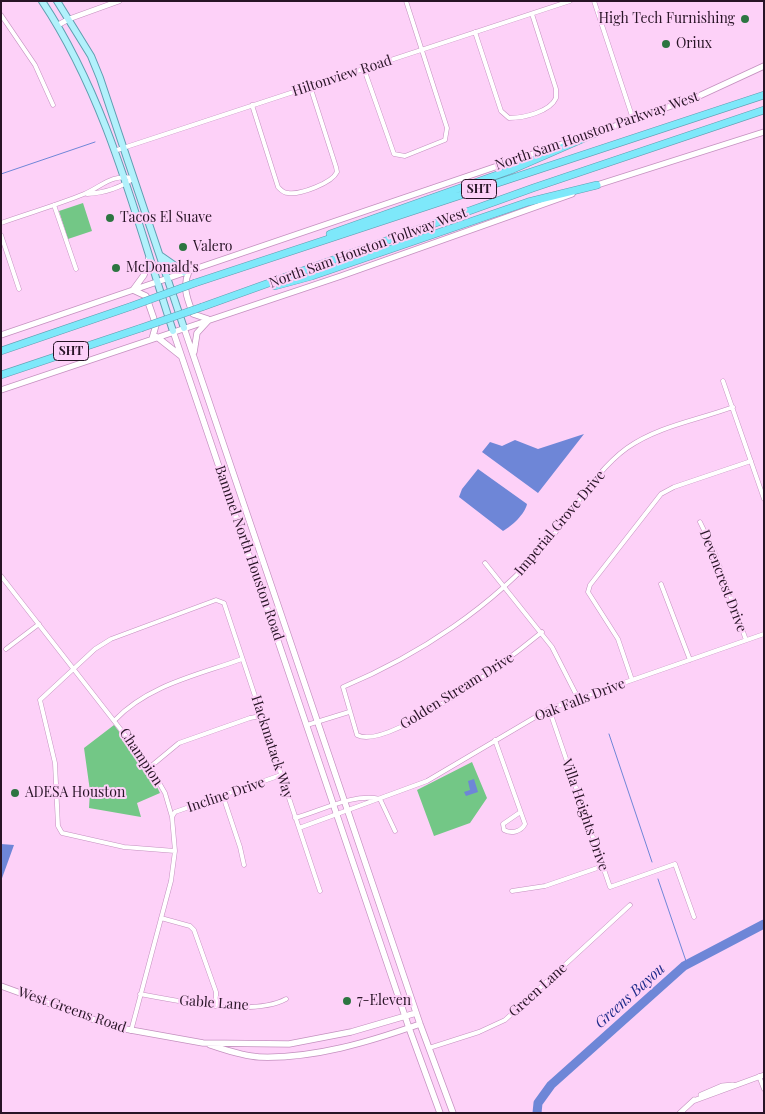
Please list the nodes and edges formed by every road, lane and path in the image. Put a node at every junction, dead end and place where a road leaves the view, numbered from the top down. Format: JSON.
{"nodes":[{"id":1,"x":42,"y":1,"type":"edge"},
{"id":2,"x":57,"y":1,"type":"edge"},
{"id":3,"x":120,"y":1,"type":"edge"},
{"id":4,"x":406,"y":1,"type":"edge"},
{"id":5,"x":570,"y":1,"type":"edge"},
{"id":6,"x":594,"y":1,"type":"edge"},
{"id":7,"x":532,"y":14,"type":"junction"},
{"id":8,"x":1,"y":15,"type":"edge"},
{"id":9,"x":69,"y":19,"type":"junction"},
{"id":10,"x":58,"y":25,"type":"junction"},
{"id":11,"x":475,"y":32,"type":"junction"},
{"id":12,"x":422,"y":50,"type":"junction"},
{"id":13,"x":764,"y":66,"type":"edge"},
{"id":14,"x":364,"y":69,"type":"junction"},
{"id":15,"x":310,"y":86,"type":"junction"},
{"id":16,"x":764,"y":95,"type":"edge"},
{"id":17,"x":53,"y":105,"type":"dead end"},
{"id":18,"x":252,"y":105,"type":"junction"},
{"id":19,"x":764,"y":110,"type":"edge"},
{"id":20,"x":633,"y":119,"type":"junction"},
{"id":21,"x":605,"y":129,"type":"junction"},
{"id":22,"x":764,"y":132,"type":"edge"},
{"id":23,"x":124,"y":147,"type":"junction"},
{"id":24,"x":114,"y":150,"type":"junction"},
{"id":25,"x":122,"y":176,"type":"junction"},
{"id":26,"x":134,"y":178,"type":"junction"},
{"id":27,"x":125,"y":185,"type":"junction"},
{"id":28,"x":596,"y":185,"type":"junction"},
{"id":29,"x":86,"y":194,"type":"junction"},
{"id":30,"x":54,"y":205,"type":"junction"},
{"id":31,"x":1,"y":222,"type":"edge"},
{"id":32,"x":1,"y":234,"type":"edge"},
{"id":33,"x":160,"y":254,"type":"junction"},
{"id":34,"x":274,"y":257,"type":"junction"},
{"id":35,"x":149,"y":258,"type":"junction"},
{"id":36,"x":76,"y":269,"type":"dead end"},
{"id":37,"x":187,"y":272,"type":"junction"},
{"id":38,"x":168,"y":278,"type":"junction"},
{"id":39,"x":157,"y":282,"type":"junction"},
{"id":40,"x":19,"y":288,"type":"dead end"},
{"id":41,"x":134,"y":290,"type":"junction"},
{"id":42,"x":224,"y":300,"type":"junction"},
{"id":43,"x":210,"y":319,"type":"junction"},
{"id":44,"x":184,"y":328,"type":"junction"},
{"id":45,"x":173,"y":331,"type":"junction"},
{"id":46,"x":1,"y":335,"type":"edge"},
{"id":47,"x":154,"y":338,"type":"junction"},
{"id":48,"x":1,"y":351,"type":"edge"},
{"id":49,"x":194,"y":355,"type":"junction"},
{"id":50,"x":182,"y":357,"type":"junction"},
{"id":51,"x":1,"y":375,"type":"edge"},
{"id":52,"x":723,"y":381,"type":"dead end"},
{"id":53,"x":1,"y":390,"type":"edge"},
{"id":54,"x":733,"y":406,"type":"junction"},
{"id":55,"x":751,"y":461,"type":"junction"},
{"id":56,"x":240,"y":492,"type":"junction"},
{"id":57,"x":229,"y":496,"type":"junction"},
{"id":58,"x":764,"y":499,"type":"edge"},
{"id":59,"x":700,"y":522,"type":"dead end"},
{"id":60,"x":485,"y":563,"type":"dead end"},
{"id":61,"x":1,"y":576,"type":"edge"},
{"id":62,"x":661,"y":584,"type":"dead end"},
{"id":63,"x":272,"y":585,"type":"junction"},
{"id":64,"x":505,"y":587,"type":"junction"},
{"id":65,"x":260,"y":588,"type":"junction"},
{"id":66,"x":39,"y":624,"type":"junction"},
{"id":67,"x":542,"y":632,"type":"junction"},
{"id":68,"x":764,"y":634,"type":"edge"},
{"id":69,"x":746,"y":640,"type":"junction"},
{"id":70,"x":6,"y":649,"type":"dead end"},
{"id":71,"x":242,"y":659,"type":"junction"},
{"id":72,"x":690,"y":660,"type":"junction"},
{"id":73,"x":75,"y":670,"type":"junction"},
{"id":74,"x":632,"y":680,"type":"junction"},
{"id":75,"x":343,"y":687,"type":"joint"},
{"id":76,"x":578,"y":698,"type":"junction"},
{"id":77,"x":549,"y":709,"type":"junction"},
{"id":78,"x":349,"y":712,"type":"junction"},
{"id":79,"x":261,"y":716,"type":"junction"},
{"id":80,"x":115,"y":720,"type":"junction"},
{"id":81,"x":318,"y":722,"type":"junction"},
{"id":82,"x":308,"y":725,"type":"junction"},
{"id":83,"x":496,"y":740,"type":"junction"},
{"id":84,"x":150,"y":767,"type":"junction"},
{"id":85,"x":281,"y":775,"type":"junction"},
{"id":86,"x":223,"y":796,"type":"junction"},
{"id":87,"x":380,"y":800,"type":"junction"},
{"id":88,"x":346,"y":802,"type":"junction"},
{"id":89,"x":334,"y":806,"type":"junction"},
{"id":90,"x":348,"y":811,"type":"junction"},
{"id":91,"x":520,"y":813,"type":"junction"},
{"id":92,"x":337,"y":815,"type":"junction"},
{"id":93,"x":172,"y":817,"type":"junction"},
{"id":94,"x":295,"y":818,"type":"junction"},
{"id":95,"x":299,"y":828,"type":"junction"},
{"id":96,"x":395,"y":831,"type":"dead end"},
{"id":97,"x":175,"y":851,"type":"junction"},
{"id":98,"x":244,"y":864,"type":"dead end"},
{"id":99,"x":603,"y":866,"type":"junction"},
{"id":100,"x":512,"y":890,"type":"dead end"},
{"id":101,"x":320,"y":891,"type":"dead end"},
{"id":102,"x":630,"y":905,"type":"dead end"},
{"id":103,"x":383,"y":916,"type":"junction"},
{"id":104,"x":694,"y":917,"type":"dead end"},
{"id":105,"x":160,"y":918,"type":"junction"},
{"id":106,"x":372,"y":920,"type":"junction"},
{"id":107,"x":1,"y":986,"type":"edge"},
{"id":108,"x":140,"y":994,"type":"junction"},
{"id":109,"x":286,"y":998,"type":"dead end"},
{"id":110,"x":216,"y":1006,"type":"junction"},
{"id":111,"x":416,"y":1012,"type":"junction"},
{"id":112,"x":405,"y":1016,"type":"junction"},
{"id":113,"x":420,"y":1024,"type":"junction"},
{"id":114,"x":409,"y":1028,"type":"junction"},
{"id":115,"x":132,"y":1031,"type":"junction"},
{"id":116,"x":324,"y":1039,"type":"junction"},
{"id":117,"x":203,"y":1043,"type":"junction"},
{"id":118,"x":429,"y":1048,"type":"junction"},
{"id":119,"x":325,"y":1050,"type":"junction"},
{"id":120,"x":762,"y":1075,"type":"edge"},
{"id":121,"x":764,"y":1089,"type":"edge"},
{"id":122,"x":452,"y":1110,"type":"edge"},
{"id":123,"x":440,"y":1112,"type":"edge"},
{"id":124,"x":680,"y":1113,"type":"edge"}],
"edges":[{"from":1,"to":10,"type":"main road","name":"Bammel North Houston Road"},
{"from":2,"to":9,"type":"main road","name":"Bammel North Houston Road"},
{"from":3,"to":9,"type":"street"},
{"from":4,"to":12,"type":"street"},
{"from":5,"to":7,"type":"street","name":"Hiltonview Road"},
{"from":6,"to":20,"type":"street"},
{"from":7,"to":11,"type":"street","name":"Hiltonview Road"},
{"from":7,"to":11,"type":"street"},
{"from":8,"to":17,"type":"street"},
{"from":9,"to":10,"type":"street"},
{"from":9,"to":23,"type":"main road","name":"Bammel North Houston Road"},
{"from":10,"to":24,"type":"main road","name":"Bammel North Houston Road"},
{"from":11,"to":12,"type":"street","name":"Hiltonview Road"},
{"from":12,"to":14,"type":"street","name":"Hiltonview Road"},
{"from":12,"to":14,"type":"street"},
{"from":13,"to":20,"type":"main road","name":"North Sam Houston Parkway West"},
{"from":14,"to":15,"type":"street","name":"Hiltonview Road"},
{"from":15,"to":18,"type":"street","name":"Hiltonview Road"},
{"from":15,"to":18,"type":"street"},
{"from":16,"to":34,"type":"highway","name":"North Sam Houston Tollway West","number":"SHT"},
{"from":18,"to":23,"type":"street","name":"Hiltonview Road"},
{"from":19,"to":42,"type":"highway","name":"North Sam Houston Tollway West","number":"SHT"},
{"from":20,"to":21,"type":"main road","name":"North Sam Houston Parkway West"},
{"from":21,"to":34,"type":"highway"},
{"from":21,"to":37,"type":"main road","name":"North Sam Houston Parkway West"},
{"from":22,"to":28,"type":"main road"},
{"from":23,"to":24,"type":"street","name":"Hiltonview Road"},
{"from":23,"to":26,"type":"main road","name":"Bammel North Houston Road"},
{"from":24,"to":25,"type":"main road","name":"Bammel North Houston Road"},
{"from":25,"to":26,"type":"street"},
{"from":25,"to":27,"type":"main road","name":"Bammel North Houston Road"},
{"from":25,"to":29,"type":"street"},
{"from":26,"to":27,"type":"street"},
{"from":26,"to":33,"type":"main road","name":"Bammel North Houston Road"},
{"from":27,"to":29,"type":"street"},
{"from":27,"to":35,"type":"main road","name":"Bammel North Houston Road"},
{"from":28,"to":42,"type":"highway"},
{"from":28,"to":43,"type":"main road"},
{"from":29,"to":30,"type":"street"},
{"from":30,"to":31,"type":"street"},
{"from":30,"to":36,"type":"street"},
{"from":32,"to":40,"type":"street"},
{"from":33,"to":37,"type":"main road"},
{"from":33,"to":38,"type":"main road","name":"Bammel North Houston Road"},
{"from":34,"to":48,"type":"highway","name":"North Sam Houston Tollway West","number":"SHT","bridge":true},
{"from":35,"to":39,"type":"main road","name":"Bammel North Houston Road"},
{"from":35,"to":41,"type":"main road"},
{"from":37,"to":38,"type":"main road","name":"North Sam Houston Parkway West"},
{"from":37,"to":43,"type":"main road"},
{"from":38,"to":39,"type":"main road","name":"North Sam Houston Parkway West"},
{"from":38,"to":44,"type":"main road","name":"Bammel North Houston Road"},
{"from":39,"to":41,"type":"main road","name":"North Sam Houston Parkway West"},
{"from":39,"to":45,"type":"main road","name":"Bammel North Houston Road"},
{"from":41,"to":46,"type":"main road","name":"North Sam Houston Parkway West"},
{"from":41,"to":47,"type":"main road"},
{"from":42,"to":51,"type":"highway","name":"North Sam Houston Tollway West","number":"SHT","bridge":true},
{"from":43,"to":44,"type":"main road"},
{"from":43,"to":49,"type":"main road"},
{"from":44,"to":45,"type":"main road"},
{"from":44,"to":49,"type":"main road","name":"Bammel North Houston Road"},
{"from":45,"to":47,"type":"main road"},
{"from":45,"to":50,"type":"main road","name":"Bammel North Houston Road"},
{"from":47,"to":50,"type":"main road"},
{"from":47,"to":53,"type":"main road"},
{"from":49,"to":56,"type":"main road","name":"Bammel North Houston Road"},
{"from":50,"to":57,"type":"main road","name":"Bammel North Houston Road"},
{"from":52,"to":54,"type":"street"},
{"from":54,"to":55,"type":"street"},
{"from":54,"to":64,"type":"street","name":"Imperial Grove Drive"},
{"from":55,"to":58,"type":"street"},
{"from":55,"to":74,"type":"street"},
{"from":56,"to":57,"type":"main road"},
{"from":56,"to":63,"type":"main road","name":"Bammel North Houston Road"},
{"from":57,"to":65,"type":"main road","name":"Bammel North Houston Road"},
{"from":59,"to":69,"type":"street","name":"Devencrest Drive"},
{"from":60,"to":64,"type":"street"},
{"from":61,"to":66,"type":"street","name":"Champion"},
{"from":62,"to":72,"type":"street"},
{"from":63,"to":65,"type":"main road"},
{"from":63,"to":81,"type":"main road","name":"Bammel North Houston Road"},
{"from":64,"to":67,"type":"street"},
{"from":64,"to":75,"type":"street","name":"Imperial Grove Drive"},
{"from":65,"to":82,"type":"main road","name":"Bammel North Houston Road"},
{"from":66,"to":70,"type":"street"},
{"from":66,"to":73,"type":"street","name":"Champion"},
{"from":67,"to":76,"type":"street"},
{"from":67,"to":78,"type":"street","name":"Golden Stream Drive"},
{"from":68,"to":69,"type":"street","name":"Oak Falls Drive"},
{"from":69,"to":72,"type":"street","name":"Oak Falls Drive"},
{"from":71,"to":73,"type":"street","name":"Hackmatack Way"},
{"from":71,"to":79,"type":"street","name":"Hackmatack Way"},
{"from":71,"to":80,"type":"street"},
{"from":72,"to":74,"type":"street","name":"Oak Falls Drive"},
{"from":73,"to":80,"type":"street","name":"Champion"},
{"from":73,"to":97,"type":"street"},
{"from":74,"to":76,"type":"street","name":"Oak Falls Drive"},
{"from":75,"to":78,"type":"street","name":"Golden Stream Drive"},
{"from":76,"to":77,"type":"street","name":"Oak Falls Drive"},
{"from":77,"to":83,"type":"street","name":"Oak Falls Drive"},
{"from":77,"to":99,"type":"street","name":"Villa Heights Drive"},
{"from":78,"to":81,"type":"street"},
{"from":79,"to":84,"type":"street"},
{"from":79,"to":85,"type":"street","name":"Hackmatack Way"},
{"from":80,"to":84,"type":"street","name":"Champion"},
{"from":81,"to":82,"type":"street"},
{"from":81,"to":88,"type":"main road","name":"Bammel North Houston Road"},
{"from":82,"to":89,"type":"main road","name":"Bammel North Houston Road"},
{"from":83,"to":87,"type":"street","name":"Oak Falls Drive"},
{"from":83,"to":91,"type":"street"},
{"from":84,"to":93,"type":"street","name":"Champion"},
{"from":85,"to":86,"type":"street","name":"Incline Drive"},
{"from":85,"to":94,"type":"street","name":"Hackmatack Way"},
{"from":86,"to":93,"type":"street","name":"Incline Drive"},
{"from":86,"to":98,"type":"street"},
{"from":87,"to":88,"type":"street","name":"Oak Falls Drive"},
{"from":87,"to":90,"type":"street","name":"Oak Falls Drive"},
{"from":87,"to":96,"type":"street"},
{"from":88,"to":89,"type":"street","name":"Oak Falls Drive"},
{"from":88,"to":90,"type":"main road","name":"Bammel North Houston Road"},
{"from":89,"to":92,"type":"main road","name":"Bammel North Houston Road"},
{"from":89,"to":94,"type":"street","name":"Oak Falls Drive"},
{"from":90,"to":92,"type":"street","name":"Oak Falls Drive"},
{"from":90,"to":103,"type":"main road","name":"Bammel North Houston Road"},
{"from":91,"to":91,"type":"street"},
{"from":92,"to":95,"type":"street","name":"Oak Falls Drive"},
{"from":92,"to":106,"type":"main road","name":"Bammel North Houston Road"},
{"from":93,"to":97,"type":"street","name":"Champion"},
{"from":94,"to":95,"type":"street","name":"Hackmatack Way"},
{"from":95,"to":101,"type":"street","name":"Hackmatack Way"},
{"from":97,"to":105,"type":"street","name":"Champion"},
{"from":99,"to":100,"type":"street"},
{"from":99,"to":104,"type":"street","name":"Villa Heights Drive"},
{"from":102,"to":118,"type":"street","name":"Green Lane"},
{"from":103,"to":106,"type":"main road"},
{"from":103,"to":111,"type":"main road","name":"Bammel North Houston Road"},
{"from":105,"to":108,"type":"street","name":"Champion"},
{"from":105,"to":110,"type":"street"},
{"from":106,"to":112,"type":"main road","name":"Bammel North Houston Road"},
{"from":107,"to":115,"type":"main road","name":"West Greens Road"},
{"from":108,"to":110,"type":"street","name":"Gable Lane"},
{"from":108,"to":115,"type":"street","name":"Champion"},
{"from":109,"to":110,"type":"street","name":"Gable Lane"},
{"from":111,"to":112,"type":"main road","name":"West Greens Road"},
{"from":111,"to":113,"type":"main road","name":"Bammel North Houston Road"},
{"from":112,"to":114,"type":"main road","name":"Bammel North Houston Road"},
{"from":112,"to":116,"type":"main road","name":"West Greens Road"},
{"from":113,"to":114,"type":"main road","name":"West Greens Road"},
{"from":113,"to":118,"type":"main road","name":"Bammel North Houston Road"},
{"from":114,"to":119,"type":"main road","name":"West Greens Road"},
{"from":114,"to":123,"type":"main road","name":"Bammel North Houston Road"},
{"from":115,"to":117,"type":"main road","name":"West Greens Road"},
{"from":116,"to":117,"type":"main road","name":"West Greens Road"},
{"from":116,"to":119,"type":"main road"},
{"from":117,"to":119,"type":"main road","name":"West Greens Road"},
{"from":118,"to":122,"type":"main road","name":"Bammel North Houston Road"},
{"from":120,"to":121,"type":"street"},
{"from":120,"to":124,"type":"street"},
{"from":122,"to":123,"type":"main road"}]}
